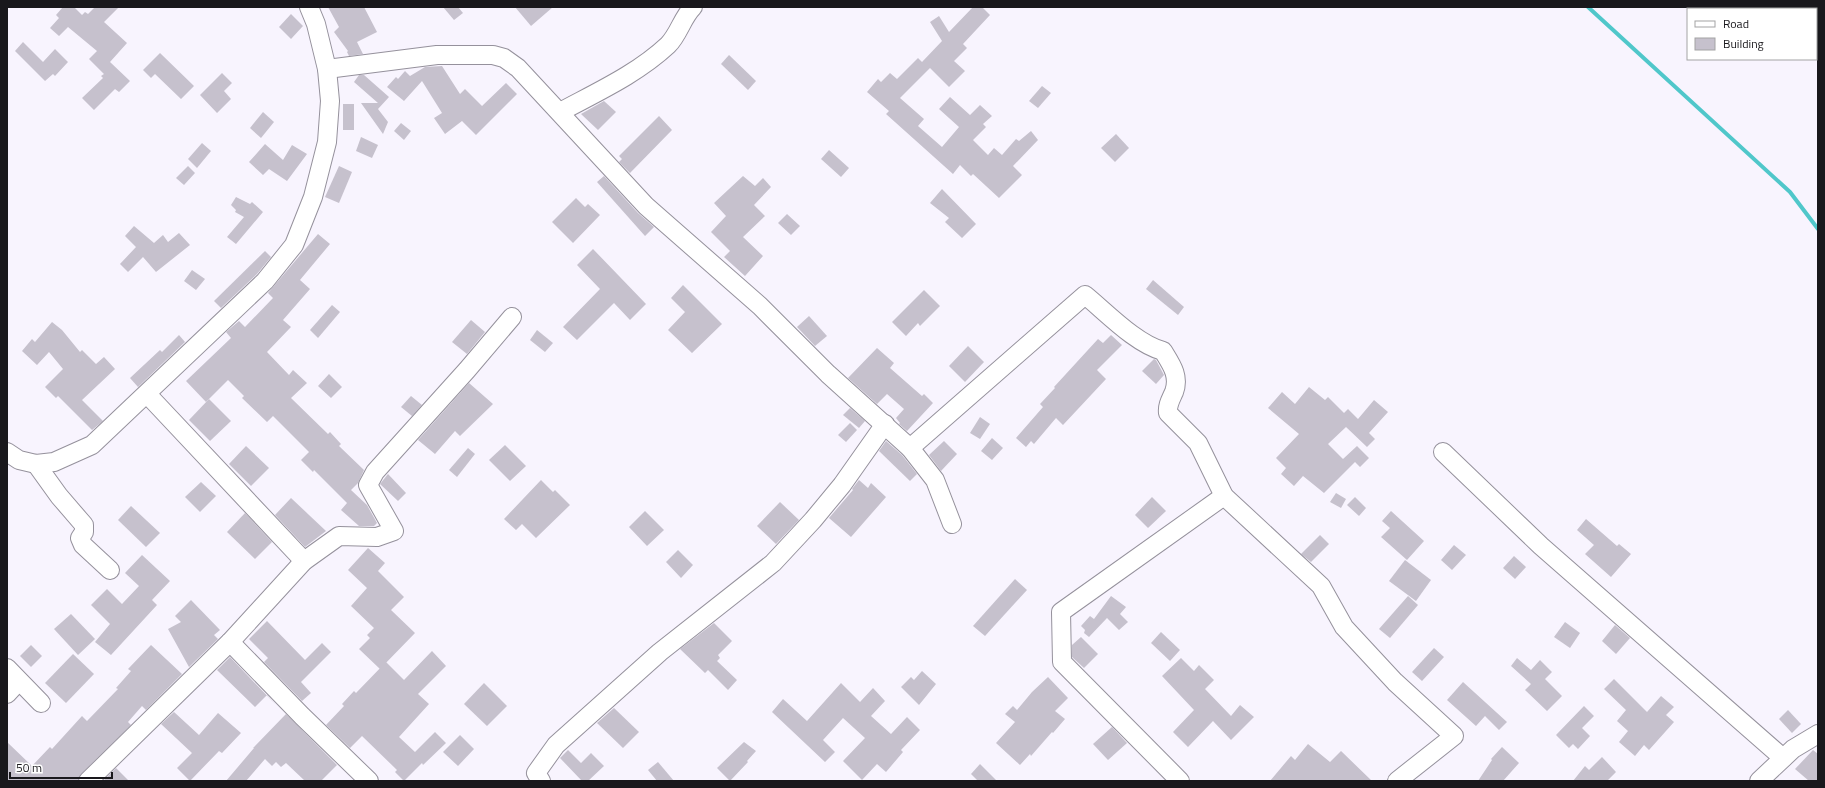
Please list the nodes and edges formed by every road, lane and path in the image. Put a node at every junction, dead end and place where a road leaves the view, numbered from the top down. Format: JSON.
{"nodes":[{"id":1,"x":309,"y":7,"type":"edge"},
{"id":2,"x":693,"y":7,"type":"edge"},
{"id":3,"x":327,"y":69,"type":"junction"},
{"id":4,"x":560,"y":112,"type":"junction"},
{"id":5,"x":512,"y":317,"type":"dead end"},
{"id":6,"x":147,"y":394,"type":"junction"},
{"id":7,"x":886,"y":424,"type":"junction"},
{"id":8,"x":910,"y":448,"type":"junction"},
{"id":9,"x":7,"y":452,"type":"edge"},
{"id":10,"x":1443,"y":452,"type":"dead end"},
{"id":11,"x":36,"y":464,"type":"junction"},
{"id":12,"x":1224,"y":496,"type":"junction"},
{"id":13,"x":952,"y":524,"type":"dead end"},
{"id":14,"x":304,"y":561,"type":"junction"},
{"id":15,"x":110,"y":570,"type":"dead end"},
{"id":16,"x":230,"y":642,"type":"junction"},
{"id":17,"x":7,"y":668,"type":"edge"},
{"id":18,"x":13,"y":687,"type":"edge"},
{"id":19,"x":41,"y":703,"type":"dead end"},
{"id":20,"x":1818,"y":734,"type":"edge"},
{"id":21,"x":1783,"y":758,"type":"junction"},
{"id":22,"x":88,"y":781,"type":"edge"},
{"id":23,"x":369,"y":781,"type":"edge"},
{"id":24,"x":541,"y":781,"type":"edge"},
{"id":25,"x":1180,"y":781,"type":"edge"},
{"id":26,"x":1397,"y":781,"type":"edge"},
{"id":27,"x":1759,"y":781,"type":"edge"}],
"edges":[{"from":1,"to":3,"type":"street"},
{"from":2,"to":4,"type":"street"},
{"from":3,"to":4,"type":"street"},
{"from":3,"to":6,"type":"street"},
{"from":4,"to":7,"type":"street"},
{"from":5,"to":14,"type":"street"},
{"from":6,"to":11,"type":"street"},
{"from":6,"to":14,"type":"street"},
{"from":7,"to":8,"type":"street"},
{"from":7,"to":24,"type":"street"},
{"from":8,"to":12,"type":"street"},
{"from":8,"to":13,"type":"street"},
{"from":9,"to":11,"type":"street"},
{"from":10,"to":21,"type":"street"},
{"from":11,"to":15,"type":"street"},
{"from":12,"to":25,"type":"street"},
{"from":12,"to":26,"type":"street"},
{"from":14,"to":16,"type":"street"},
{"from":16,"to":22,"type":"street"},
{"from":16,"to":23,"type":"street"},
{"from":17,"to":18,"type":"street"},
{"from":18,"to":19,"type":"street"},
{"from":20,"to":21,"type":"street"},
{"from":21,"to":27,"type":"street"}]}
